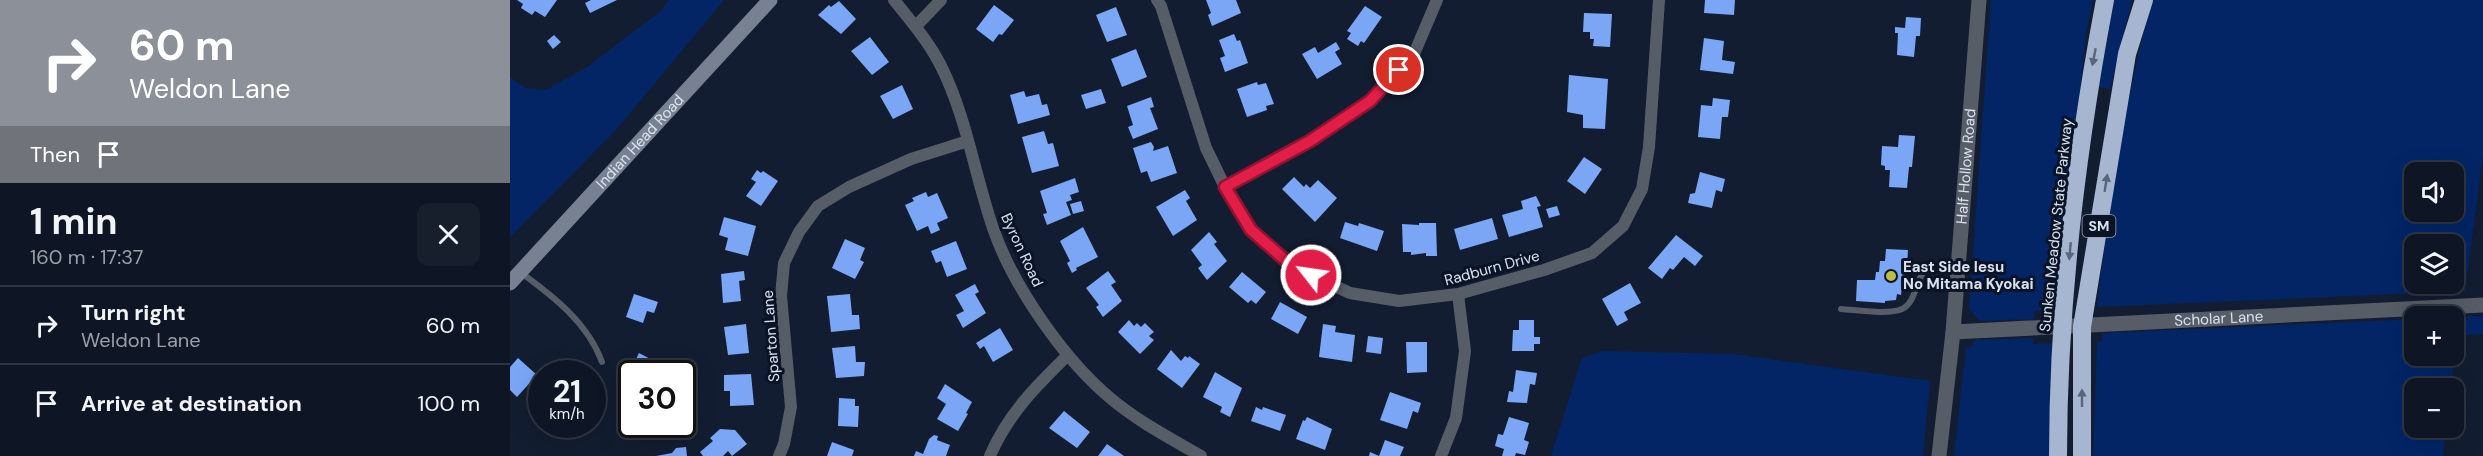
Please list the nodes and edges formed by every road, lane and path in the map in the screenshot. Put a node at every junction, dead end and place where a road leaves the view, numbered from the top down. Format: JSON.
{"nodes":[{"id":1,"x":770,"y":0,"type":"edge"},
{"id":2,"x":894,"y":0,"type":"edge"},
{"id":3,"x":941,"y":0,"type":"edge"},
{"id":4,"x":1156,"y":0,"type":"edge"},
{"id":5,"x":1437,"y":0,"type":"edge"},
{"id":6,"x":1659,"y":0,"type":"edge"},
{"id":7,"x":1979,"y":0,"type":"edge"},
{"id":8,"x":2105,"y":0,"type":"edge"},
{"id":9,"x":2144,"y":0,"type":"edge"},
{"id":10,"x":916,"y":26,"type":"junction"},
{"id":11,"x":968,"y":141,"type":"junction"},
{"id":12,"x":1225,"y":187,"type":"junction"},
{"id":13,"x":1958,"y":267,"type":"junction"},
{"id":14,"x":515,"y":277,"type":"edge"},
{"id":15,"x":1458,"y":294,"type":"junction"},
{"id":16,"x":2483,"y":304,"type":"edge"},
{"id":17,"x":1841,"y":309,"type":"dead end"},
{"id":18,"x":1953,"y":332,"type":"junction"},
{"id":19,"x":1068,"y":355,"type":"junction"},
{"id":20,"x":601,"y":360,"type":"edge"},
{"id":21,"x":779,"y":456,"type":"edge"},
{"id":22,"x":990,"y":456,"type":"edge"},
{"id":23,"x":1201,"y":456,"type":"edge"},
{"id":24,"x":1441,"y":456,"type":"edge"},
{"id":25,"x":1939,"y":456,"type":"edge"},
{"id":26,"x":2058,"y":456,"type":"edge"},
{"id":27,"x":2082,"y":456,"type":"edge"}],
"edges":[{"from":1,"to":14,"type":"main road","name":"Indian Head Road"},
{"from":2,"to":10,"type":"street","name":"Byron Road"},
{"from":3,"to":10,"type":"street"},
{"from":4,"to":12,"type":"street","name":"Radburn Drive"},
{"from":5,"to":12,"type":"street"},
{"from":6,"to":15,"type":"street","name":"Radburn Drive"},
{"from":7,"to":13,"type":"street","name":"Half Hollow Road"},
{"from":8,"to":26,"type":"highway","name":"Sunken Meadow State Parkway","number":"SM","one_way":true},
{"from":27,"to":9,"type":"highway","number":"SM","one_way":true},
{"from":10,"to":11,"type":"street","name":"Byron Road"},
{"from":11,"to":19,"type":"street","name":"Byron Road"},
{"from":11,"to":21,"type":"street","name":"Sparton Lane"},
{"from":12,"to":15,"type":"street","name":"Radburn Drive"},
{"from":13,"to":17,"type":"lane"},
{"from":13,"to":18,"type":"street","name":"Half Hollow Road"},
{"from":14,"to":20,"type":"lane"},
{"from":15,"to":24,"type":"street"},
{"from":16,"to":18,"type":"street","name":"Scholar Lane"},
{"from":18,"to":25,"type":"street","name":"Half Hollow Road"},
{"from":19,"to":22,"type":"street"},
{"from":19,"to":23,"type":"street","name":"Byron Road"}]}
